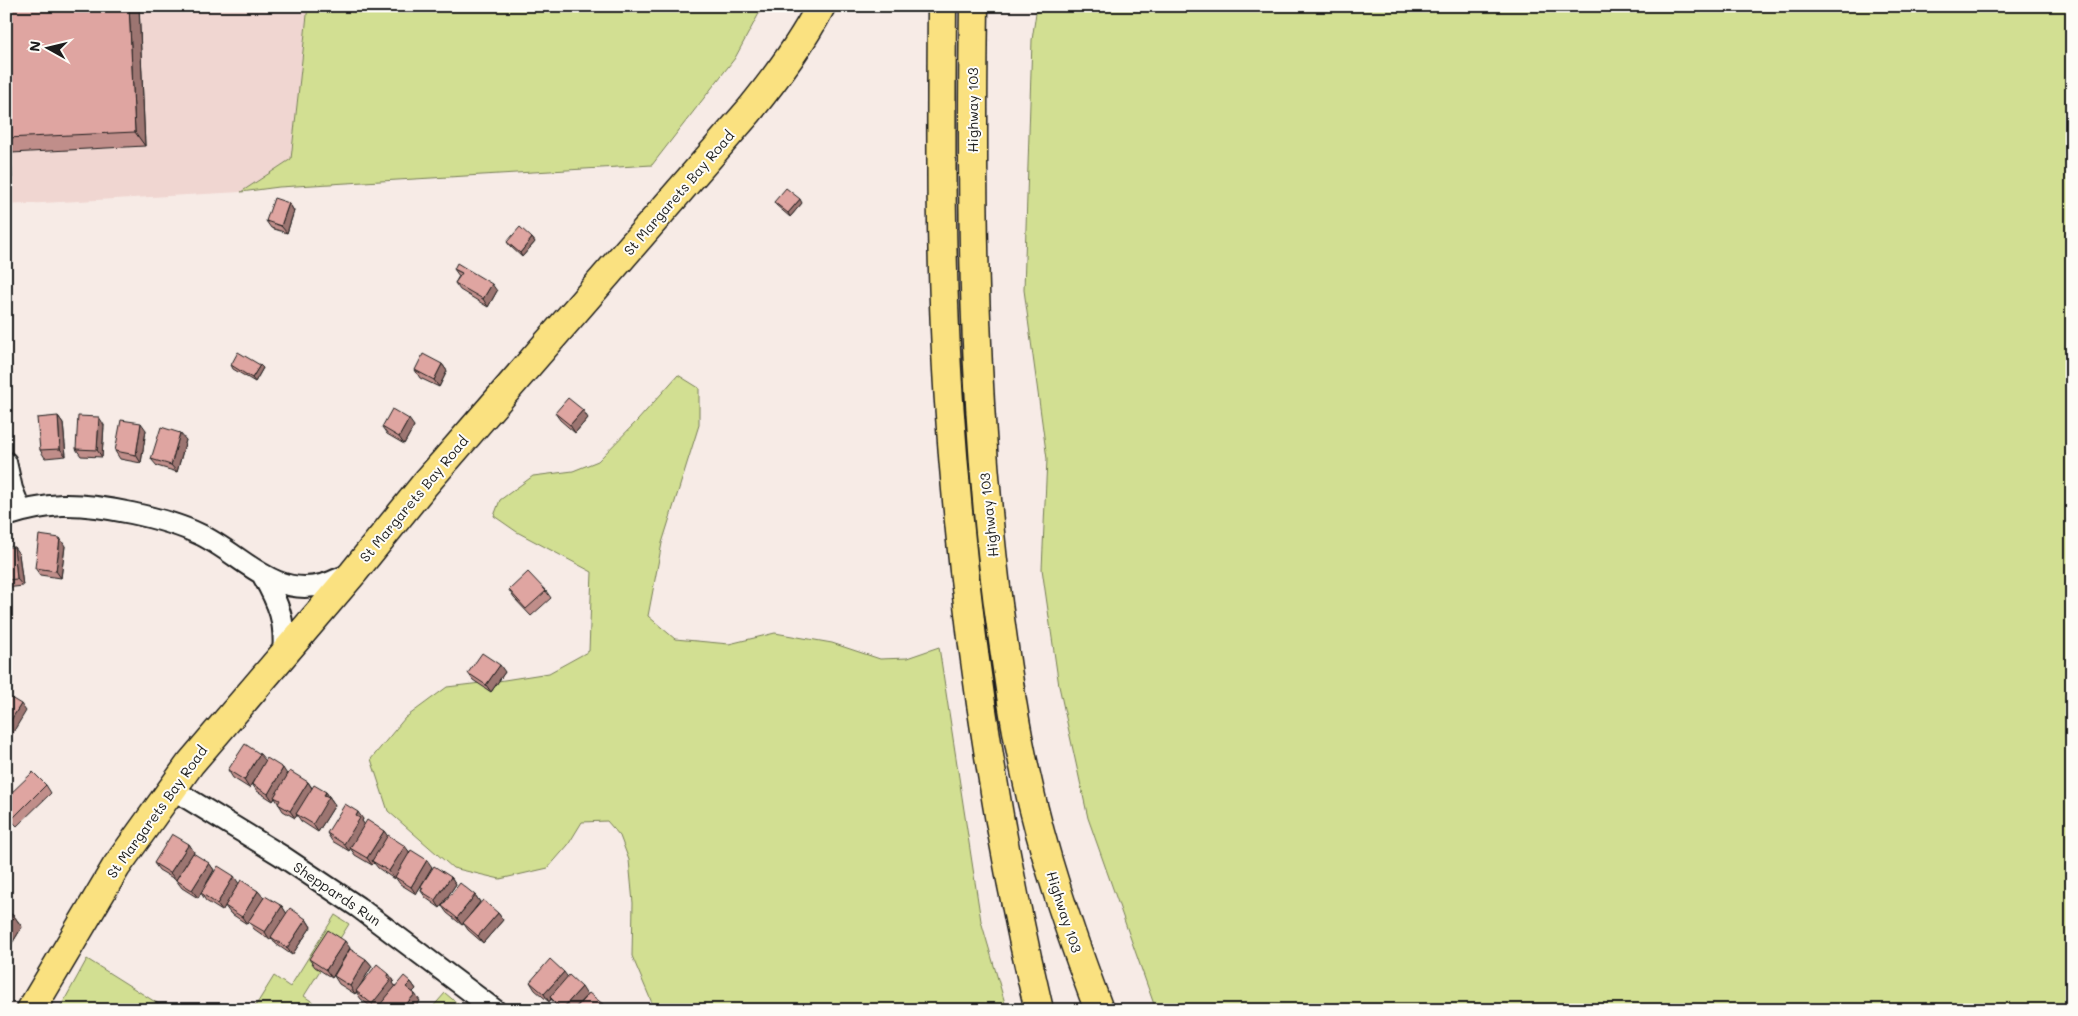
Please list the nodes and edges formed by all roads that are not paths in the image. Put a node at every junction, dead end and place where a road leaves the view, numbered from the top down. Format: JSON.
{"nodes":[{"id":1,"x":821,"y":6,"type":"edge"},
{"id":2,"x":933,"y":6,"type":"edge"},
{"id":3,"x":942,"y":6,"type":"edge"},
{"id":4,"x":974,"y":6,"type":"edge"},
{"id":5,"x":942,"y":76,"type":"junction"},
{"id":6,"x":6,"y":462,"type":"edge"},
{"id":7,"x":14,"y":513,"type":"edge"},
{"id":8,"x":352,"y":573,"type":"junction"},
{"id":9,"x":263,"y":576,"type":"junction"},
{"id":10,"x":283,"y":655,"type":"junction"},
{"id":11,"x":172,"y":789,"type":"junction"},
{"id":12,"x":31,"y":1010,"type":"edge"},
{"id":13,"x":495,"y":1010,"type":"edge"},
{"id":14,"x":1039,"y":1010,"type":"edge"},
{"id":15,"x":1099,"y":1010,"type":"edge"}],
"edges":[{"from":1,"to":8,"type":"main road","name":"St Margarets Bay Road"},
{"from":2,"to":5,"type":"main road"},
{"from":3,"to":5,"type":"main road"},
{"from":4,"to":15,"type":"main road","name":"Highway 103"},
{"from":5,"to":14,"type":"main road"},
{"from":6,"to":7,"type":"street"},
{"from":7,"to":9,"type":"street"},
{"from":8,"to":9,"type":"street"},
{"from":8,"to":10,"type":"main road","name":"St Margarets Bay Road"},
{"from":9,"to":10,"type":"street"},
{"from":10,"to":11,"type":"main road","name":"St Margarets Bay Road"},
{"from":11,"to":12,"type":"main road","name":"St Margarets Bay Road"},
{"from":11,"to":13,"type":"street","name":"Sheppards Run"}]}
